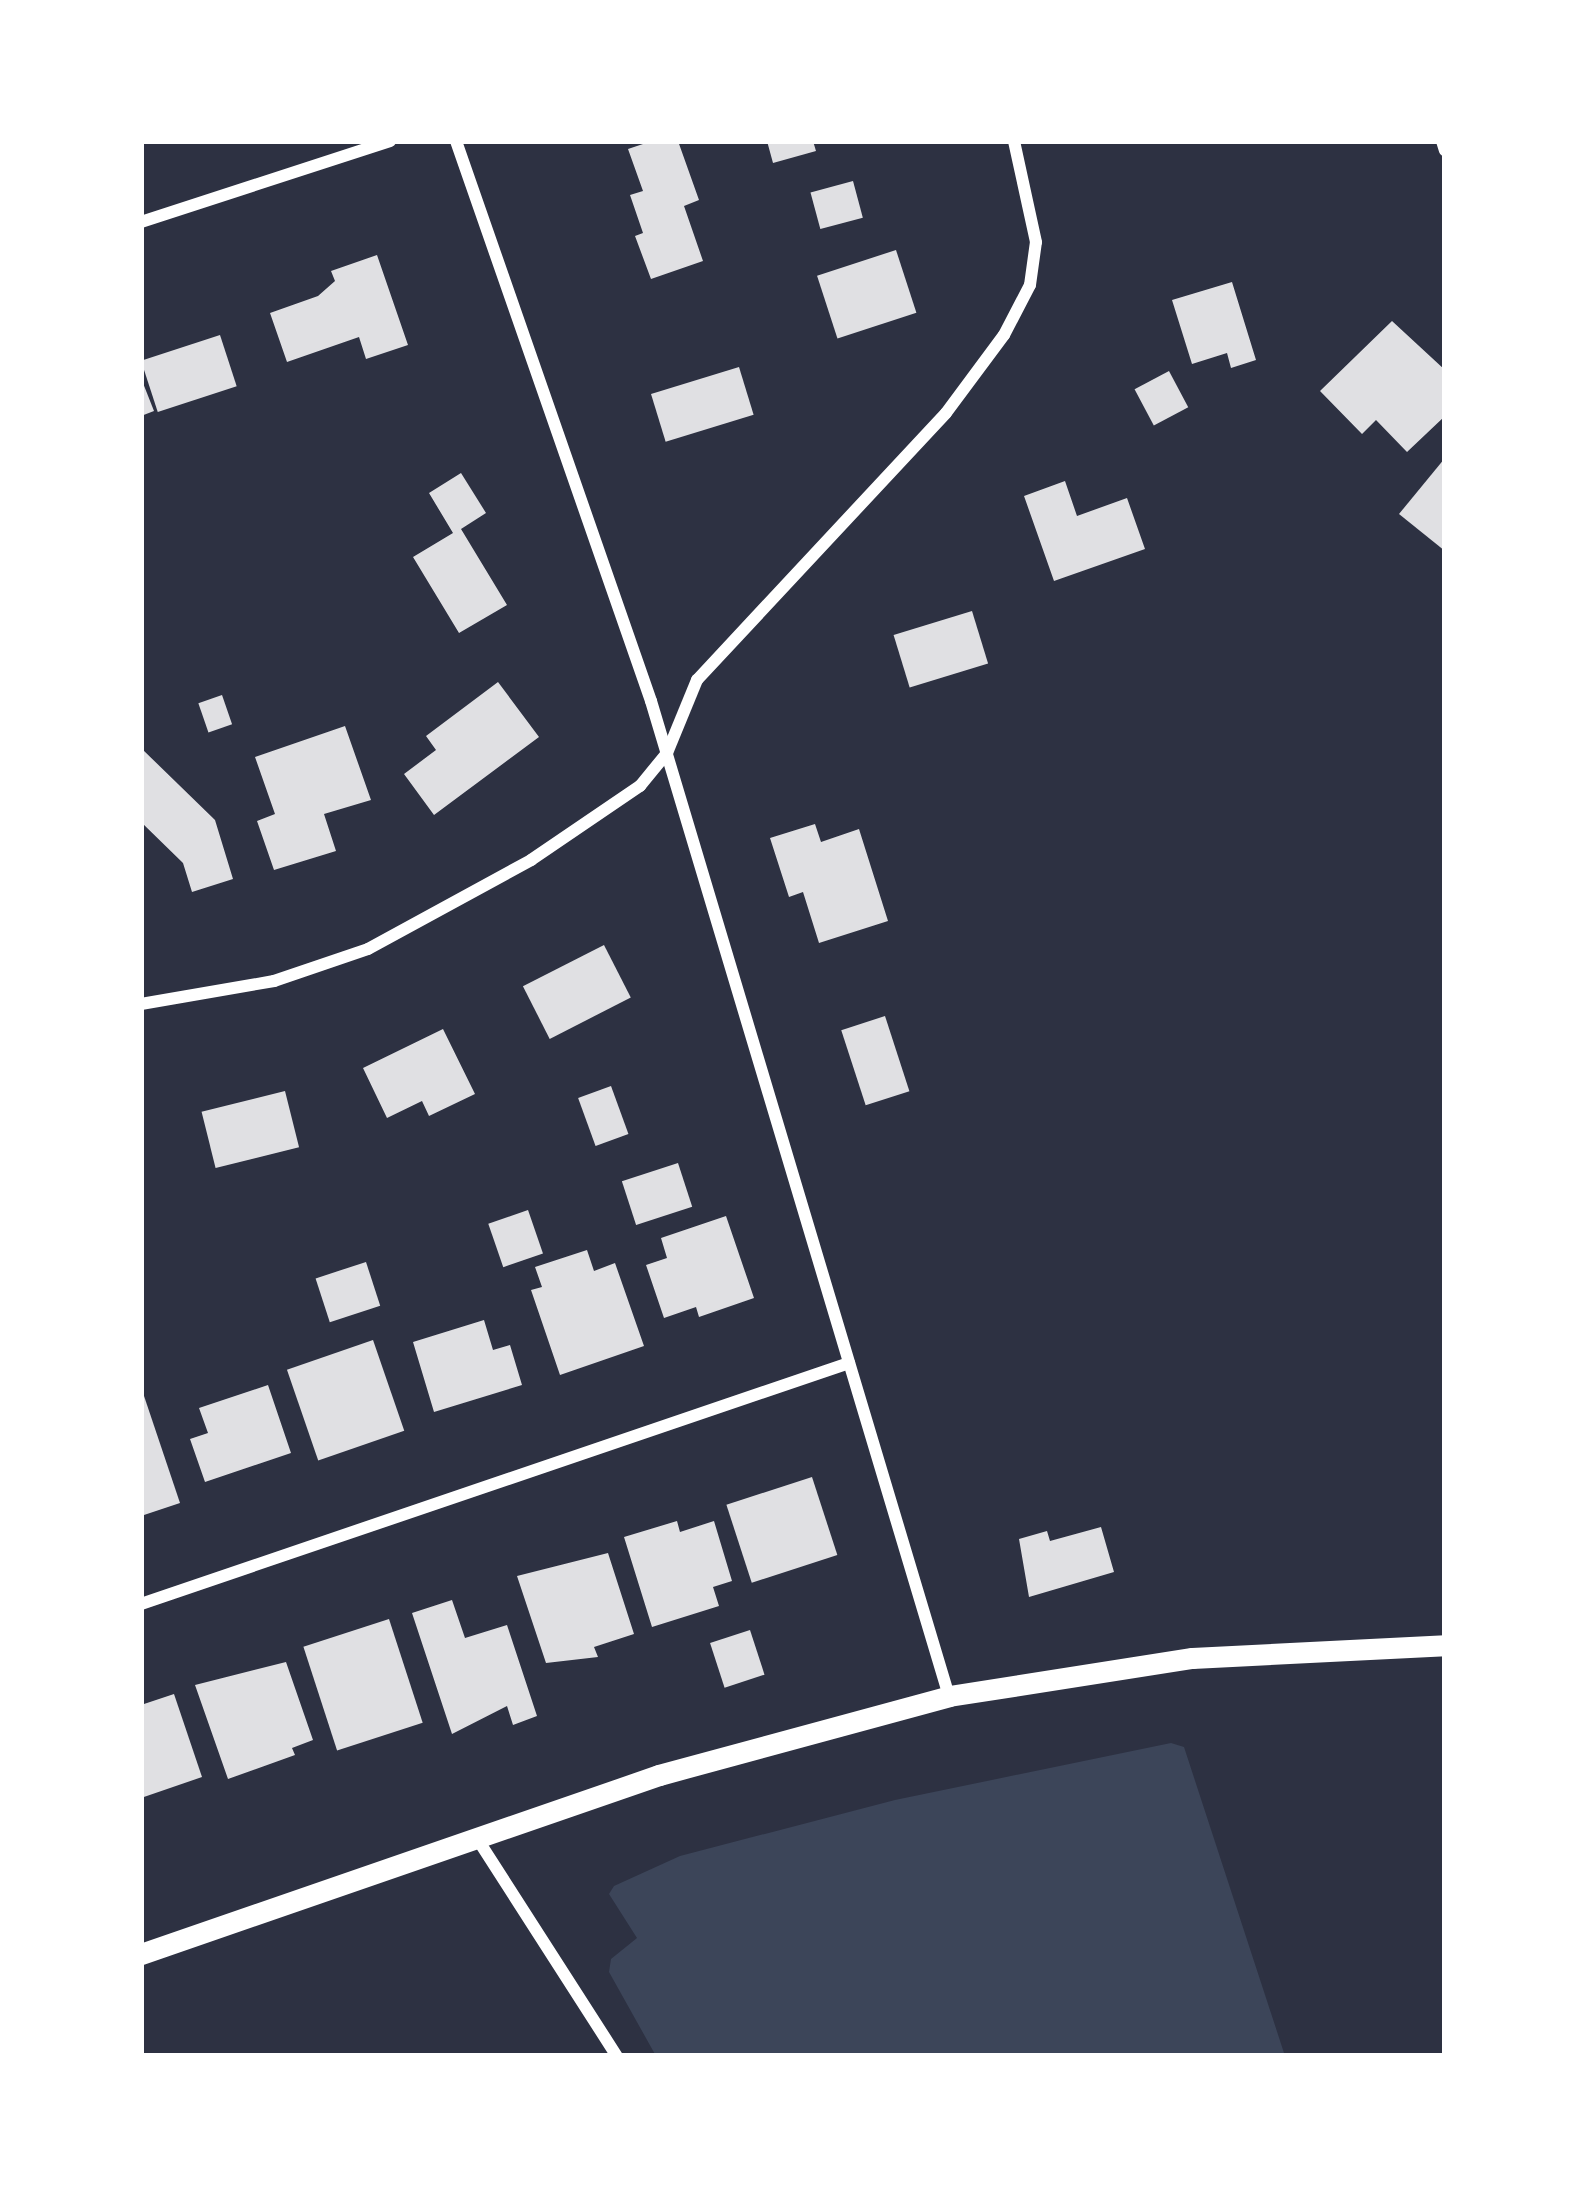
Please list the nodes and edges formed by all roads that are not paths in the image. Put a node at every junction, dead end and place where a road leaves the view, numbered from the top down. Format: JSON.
{"nodes":[{"id":1,"x":390,"y":141,"type":"edge"},
{"id":2,"x":456,"y":141,"type":"edge"},
{"id":3,"x":1014,"y":141,"type":"edge"},
{"id":4,"x":1442,"y":141,"type":"edge"},
{"id":5,"x":1445,"y":151,"type":"edge"},
{"id":6,"x":141,"y":222,"type":"edge"},
{"id":7,"x":667,"y":753,"type":"junction"},
{"id":8,"x":141,"y":1004,"type":"edge"},
{"id":9,"x":849,"y":1363,"type":"junction"},
{"id":10,"x":141,"y":1604,"type":"edge"},
{"id":11,"x":1445,"y":1645,"type":"edge"},
{"id":12,"x":949,"y":1696,"type":"junction"},
{"id":13,"x":480,"y":1843,"type":"junction"},
{"id":14,"x":141,"y":1954,"type":"edge"},
{"id":15,"x":616,"y":2056,"type":"edge"}],
"edges":[{"from":1,"to":6,"type":"street"},
{"from":2,"to":7,"type":"street"},
{"from":3,"to":7,"type":"street"},
{"from":4,"to":5,"type":"street"},
{"from":7,"to":8,"type":"street"},
{"from":7,"to":9,"type":"street"},
{"from":9,"to":10,"type":"street"},
{"from":9,"to":12,"type":"street"},
{"from":11,"to":12,"type":"street"},
{"from":12,"to":13,"type":"street"},
{"from":13,"to":14,"type":"street"},
{"from":13,"to":15,"type":"street"}]}
